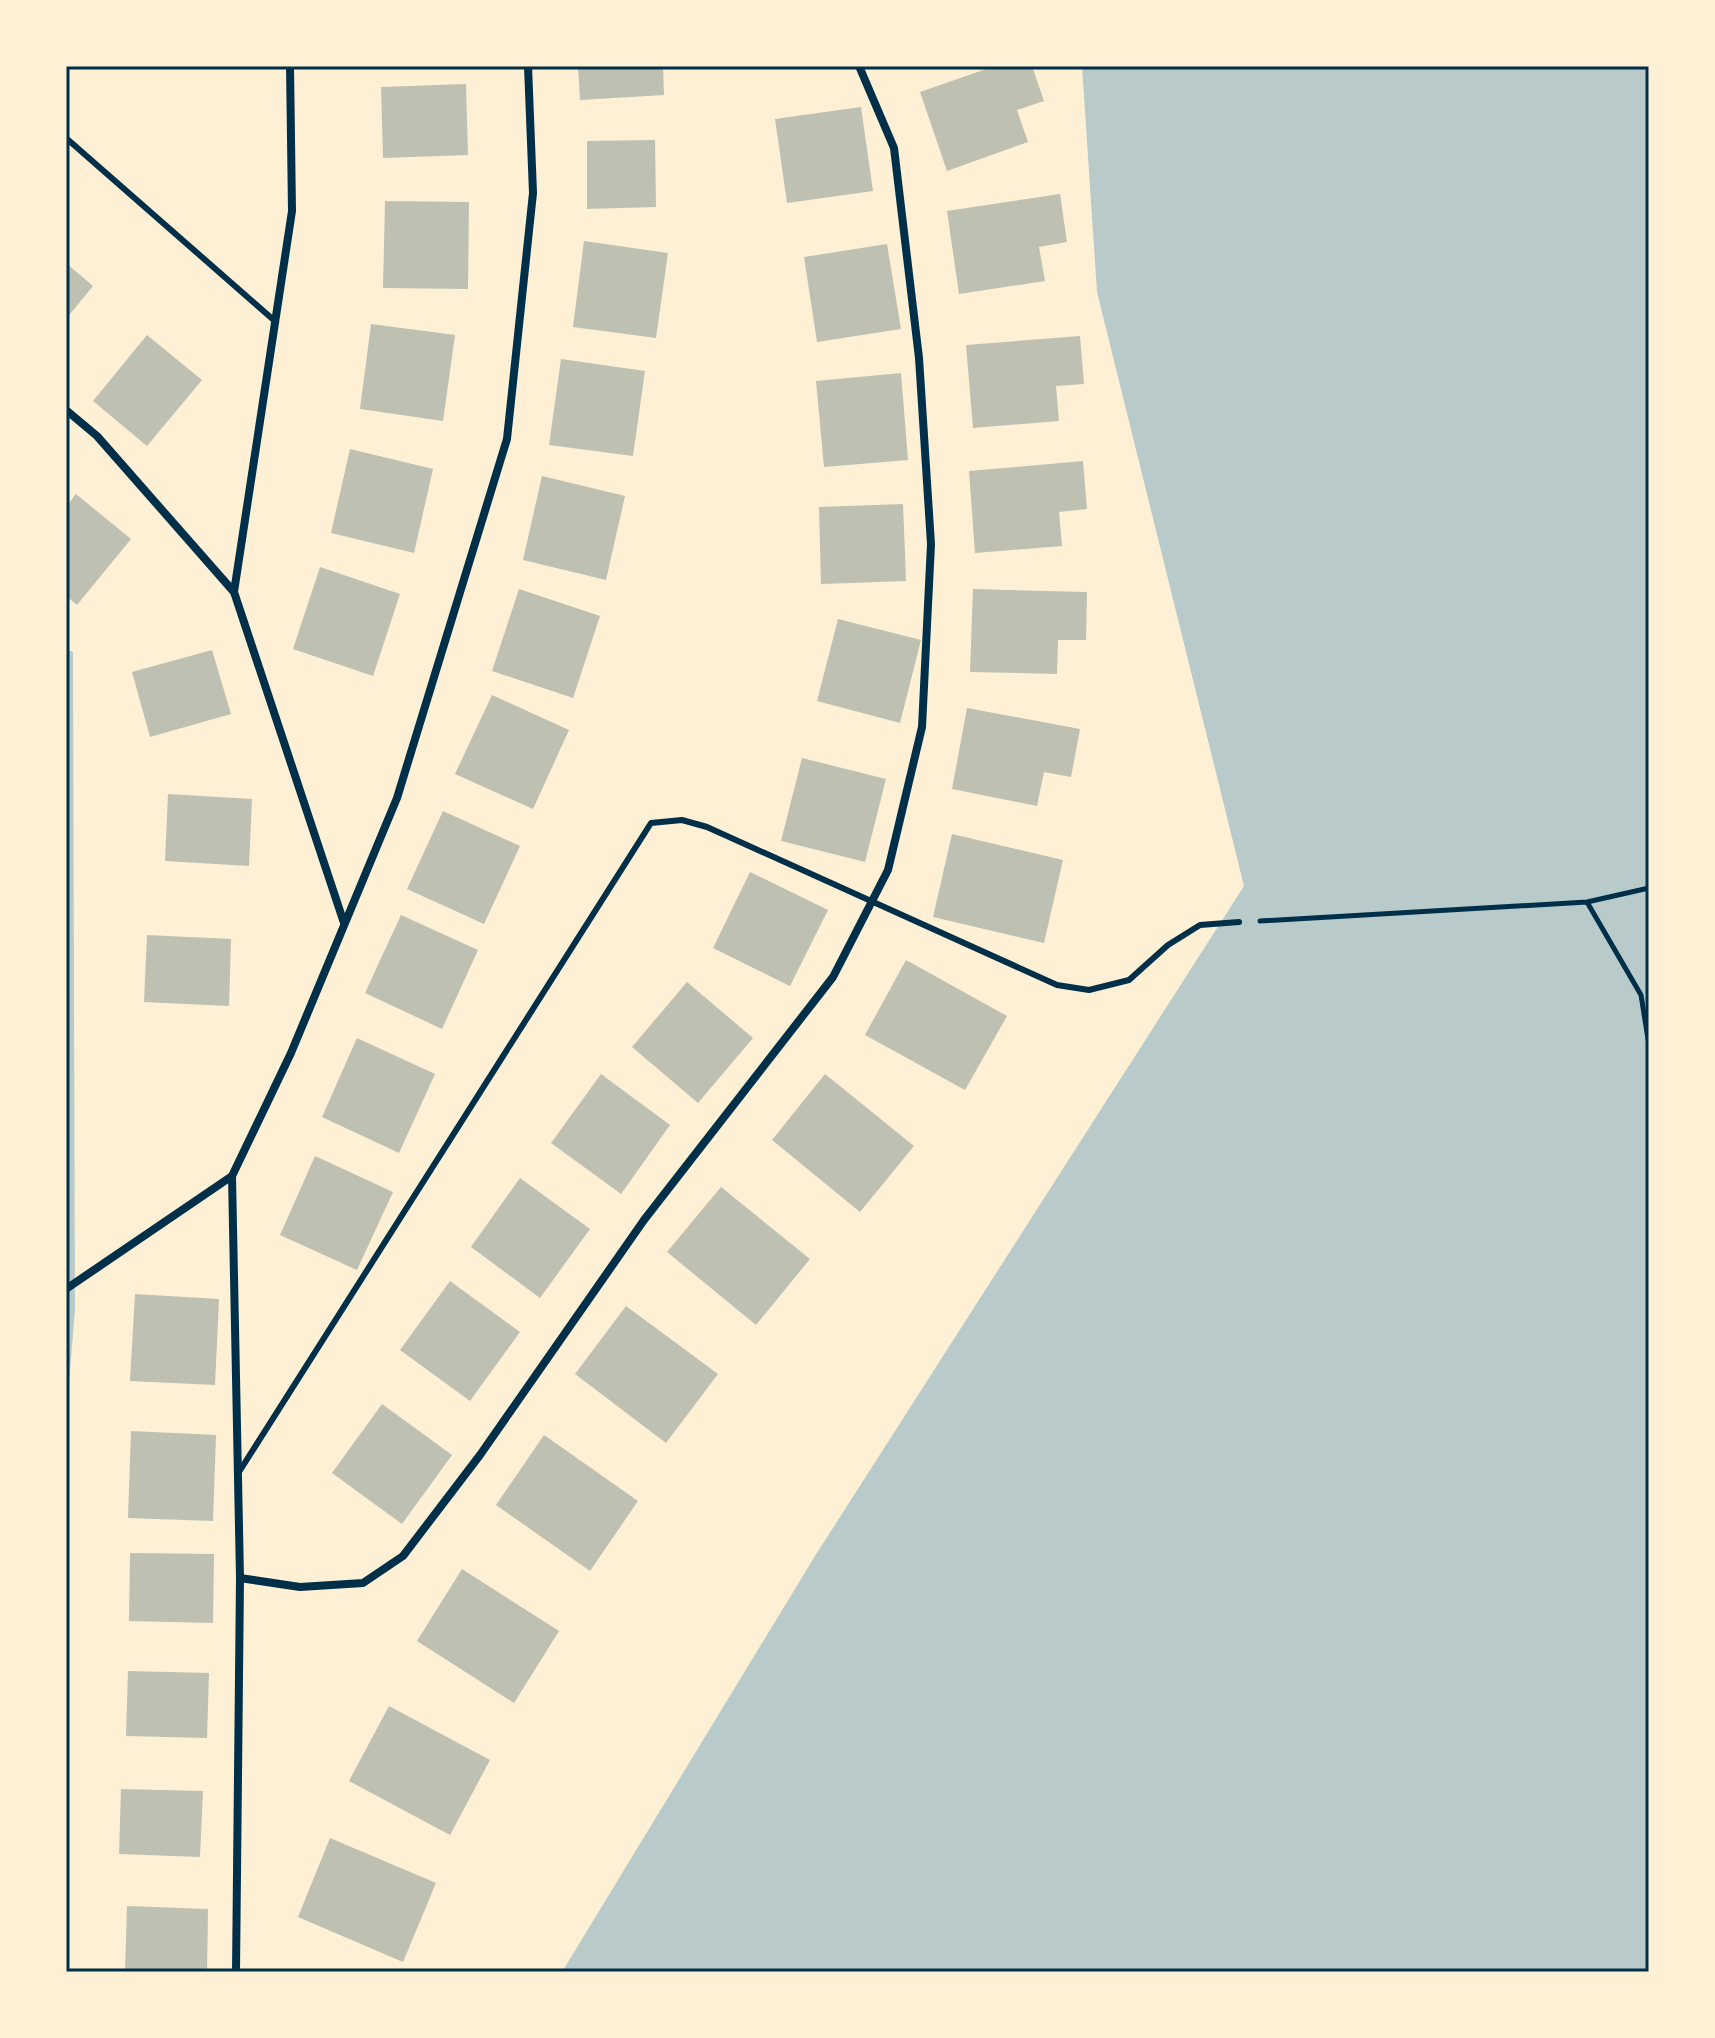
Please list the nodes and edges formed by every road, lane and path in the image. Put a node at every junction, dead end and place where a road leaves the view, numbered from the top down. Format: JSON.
{"nodes":[{"id":1,"x":290,"y":66,"type":"edge"},
{"id":2,"x":528,"y":66,"type":"edge"},
{"id":3,"x":859,"y":66,"type":"edge"},
{"id":4,"x":66,"y":138,"type":"edge"},
{"id":5,"x":276,"y":322,"type":"junction"},
{"id":6,"x":66,"y":410,"type":"edge"},
{"id":7,"x":234,"y":592,"type":"junction"},
{"id":8,"x":1649,"y":888,"type":"edge"},
{"id":9,"x":1587,"y":902,"type":"junction"},
{"id":10,"x":872,"y":903,"type":"junction"},
{"id":11,"x":1239,"y":922,"type":"joint"},
{"id":12,"x":344,"y":924,"type":"junction"},
{"id":13,"x":1649,"y":1045,"type":"edge"},
{"id":14,"x":232,"y":1176,"type":"junction"},
{"id":15,"x":66,"y":1289,"type":"edge"},
{"id":16,"x":237,"y":1474,"type":"junction"},
{"id":17,"x":240,"y":1578,"type":"junction"},
{"id":18,"x":236,"y":1972,"type":"edge"}],
"edges":[{"from":1,"to":5,"type":"street"},
{"from":2,"to":12,"type":"street"},
{"from":3,"to":10,"type":"street"},
{"from":4,"to":5,"type":"lane"},
{"from":5,"to":7,"type":"street"},
{"from":6,"to":7,"type":"street"},
{"from":7,"to":12,"type":"street"},
{"from":8,"to":9,"type":"path"},
{"from":9,"to":11,"type":"path"},
{"from":9,"to":13,"type":"path"},
{"from":10,"to":11,"type":"lane"},
{"from":10,"to":16,"type":"lane"},
{"from":10,"to":17,"type":"street"},
{"from":12,"to":14,"type":"street"},
{"from":14,"to":15,"type":"street"},
{"from":14,"to":16,"type":"street"},
{"from":16,"to":17,"type":"street"},
{"from":17,"to":18,"type":"street"}]}
